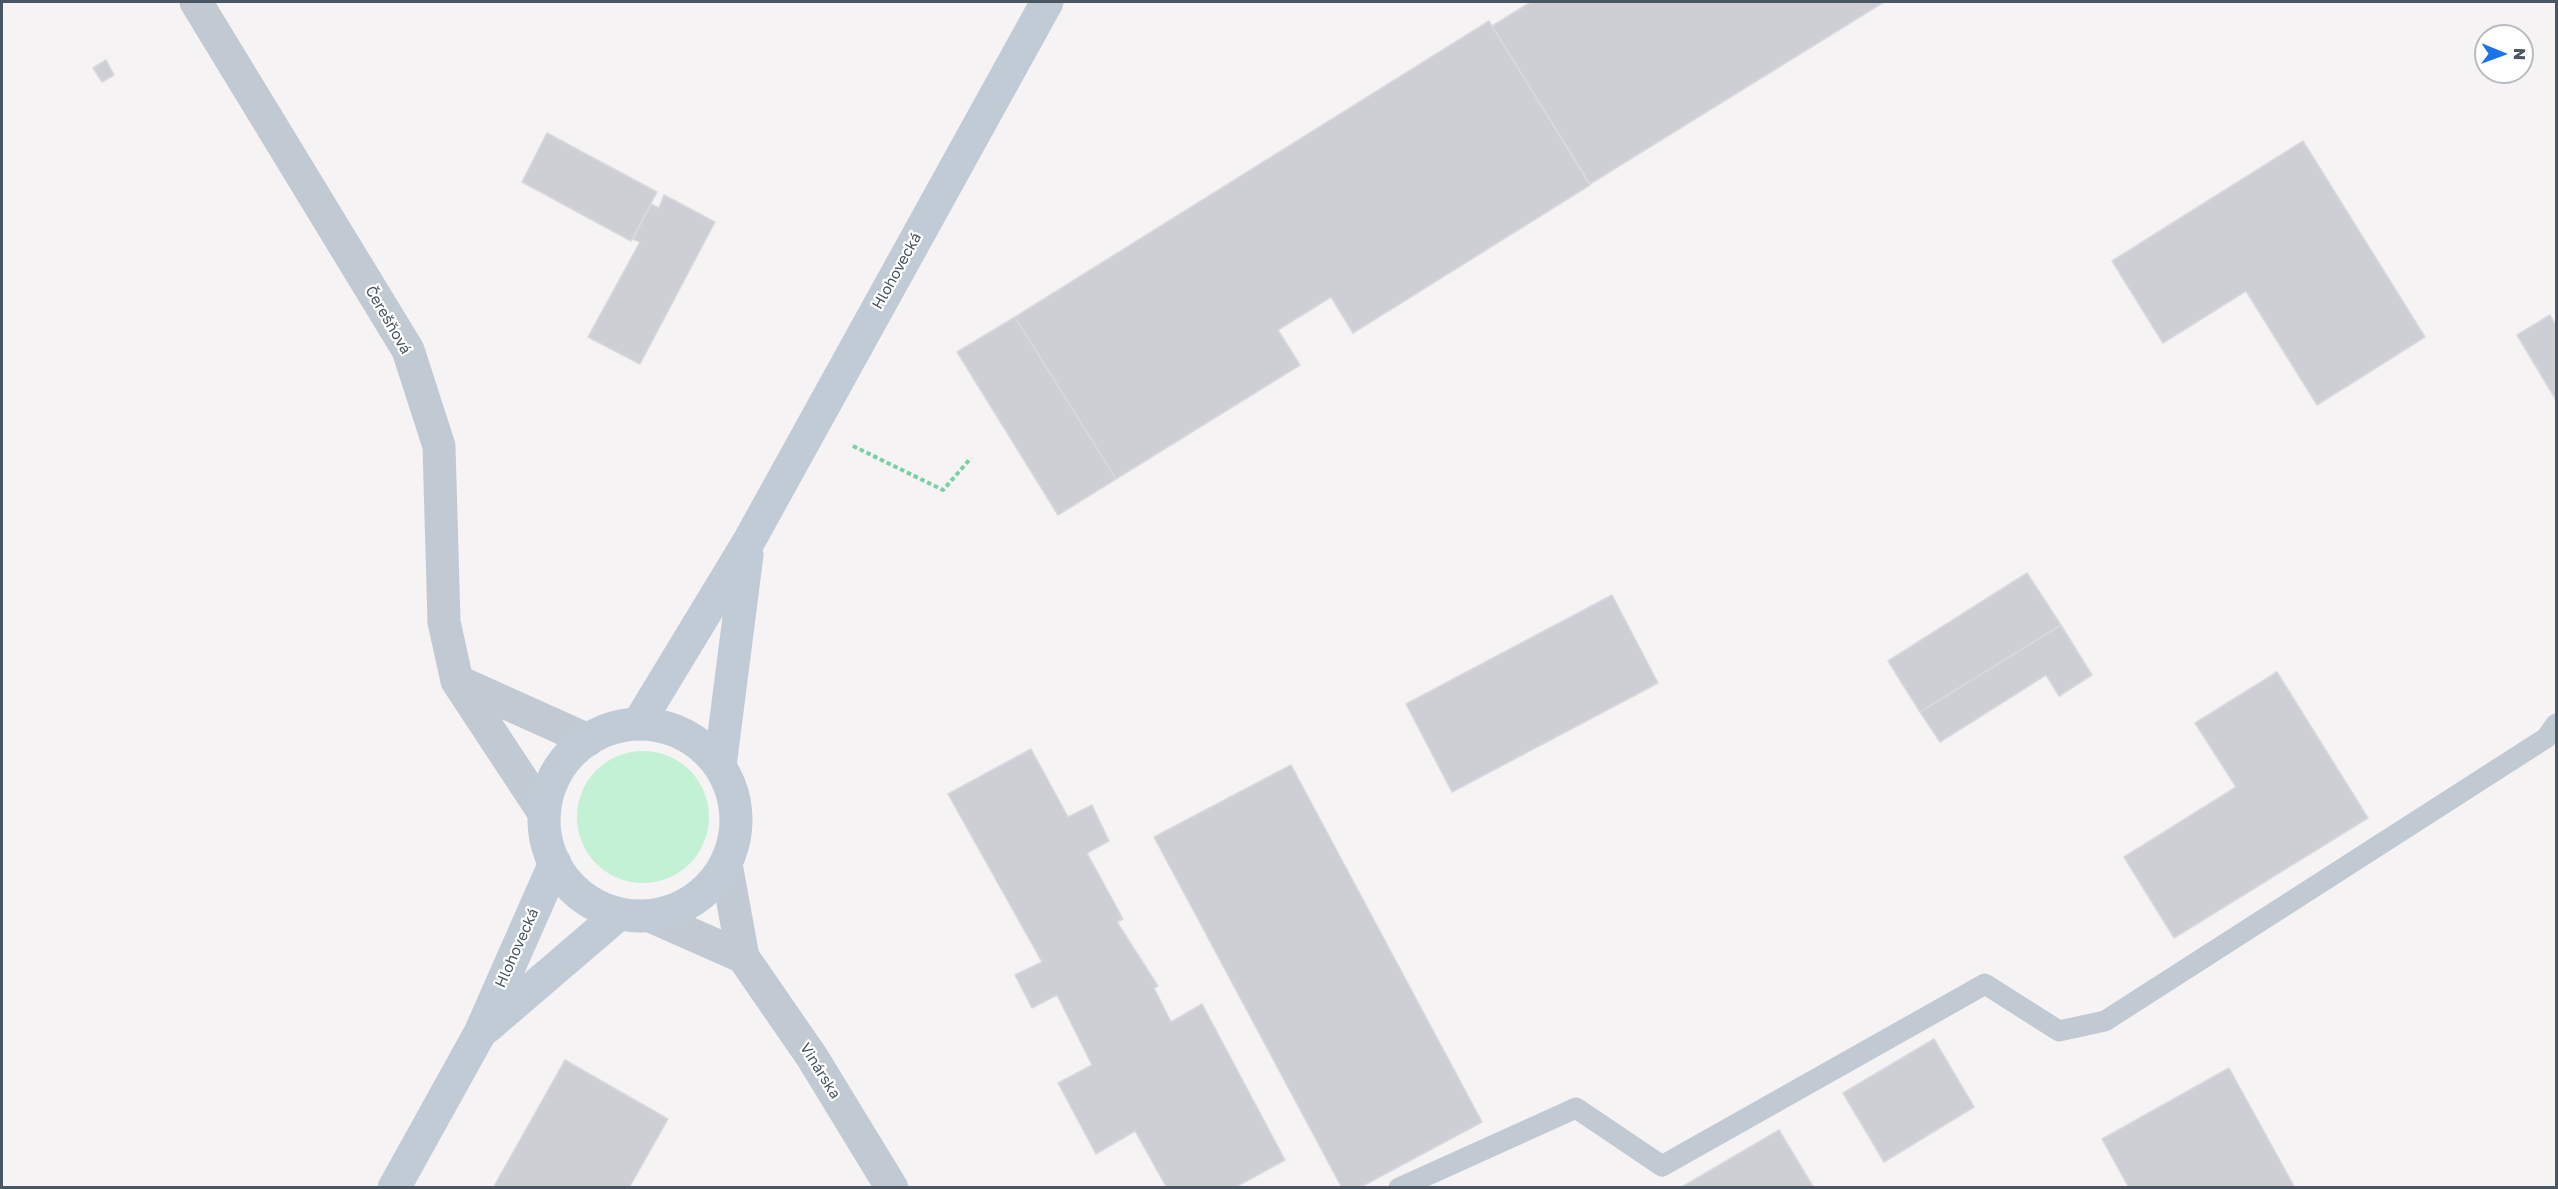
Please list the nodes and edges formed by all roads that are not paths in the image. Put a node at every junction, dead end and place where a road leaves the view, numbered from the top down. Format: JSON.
{"nodes":[{"id":1,"x":196,"y":2,"type":"edge"},
{"id":2,"x":1047,"y":2,"type":"edge"},
{"id":3,"x":749,"y":541,"type":"junction"},
{"id":4,"x":457,"y":681,"type":"junction"},
{"id":5,"x":638,"y":724,"type":"junction"},
{"id":6,"x":2556,"y":724,"type":"edge"},
{"id":7,"x":588,"y":740,"type":"junction"},
{"id":8,"x":720,"y":766,"type":"junction"},
{"id":9,"x":544,"y":813,"type":"junction"},
{"id":10,"x":555,"y":863,"type":"junction"},
{"id":11,"x":726,"y":864,"type":"junction"},
{"id":12,"x":634,"y":915,"type":"junction"},
{"id":13,"x":743,"y":957,"type":"junction"},
{"id":14,"x":480,"y":1033,"type":"junction"},
{"id":15,"x":394,"y":1188,"type":"edge"},
{"id":16,"x":892,"y":1188,"type":"edge"},
{"id":17,"x":1399,"y":1188,"type":"edge"}],
"edges":[{"from":1,"to":4,"type":"street","name":"Čerešňová"},
{"from":2,"to":3,"type":"main road","name":"Hlohovecká"},
{"from":3,"to":5,"type":"main road","name":"Hlohovecká"},
{"from":3,"to":8,"type":"main road","name":"Hlohovecká"},
{"from":4,"to":7,"type":"street"},
{"from":4,"to":9,"type":"street","name":"Čerešňová"},
{"from":5,"to":7,"type":"main road"},
{"from":5,"to":8,"type":"main road"},
{"from":6,"to":17,"type":"lane"},
{"from":7,"to":9,"type":"main road"},
{"from":8,"to":11,"type":"main road"},
{"from":9,"to":10,"type":"main road"},
{"from":10,"to":12,"type":"main road"},
{"from":10,"to":14,"type":"main road","name":"Hlohovecká"},
{"from":11,"to":12,"type":"main road"},
{"from":11,"to":13,"type":"street","name":"Vinárska"},
{"from":12,"to":13,"type":"street"},
{"from":12,"to":14,"type":"main road","name":"Hlohovecká"},
{"from":13,"to":16,"type":"street","name":"Vinárska"},
{"from":14,"to":15,"type":"main road","name":"Hlohovecká"}]}
